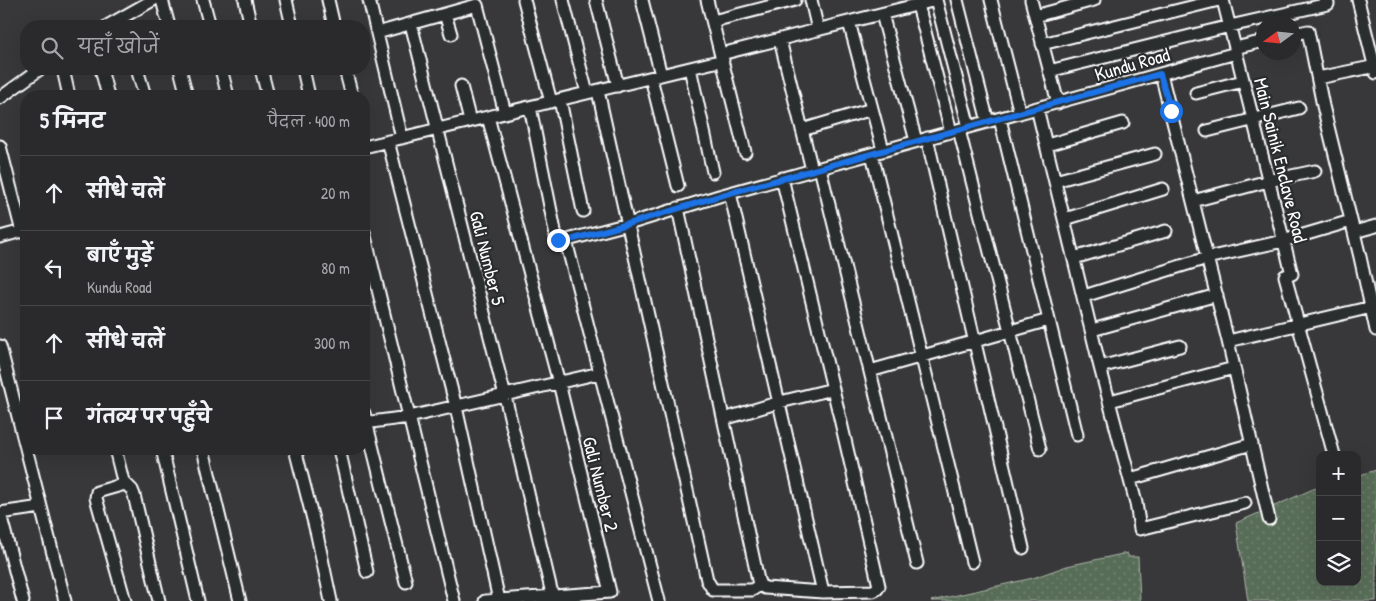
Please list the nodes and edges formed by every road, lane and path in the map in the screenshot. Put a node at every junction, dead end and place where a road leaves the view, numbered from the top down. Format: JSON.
{"nodes":[{"id":1,"x":127,"y":0,"type":"edge"},
{"id":2,"x":153,"y":0,"type":"edge"},
{"id":3,"x":162,"y":0,"type":"edge"},
{"id":4,"x":203,"y":0,"type":"edge"},
{"id":5,"x":245,"y":0,"type":"edge"},
{"id":6,"x":286,"y":0,"type":"edge"},
{"id":7,"x":328,"y":0,"type":"edge"},
{"id":8,"x":369,"y":0,"type":"edge"},
{"id":9,"x":524,"y":0,"type":"edge"},
{"id":10,"x":564,"y":0,"type":"edge"},
{"id":11,"x":596,"y":0,"type":"edge"},
{"id":12,"x":642,"y":0,"type":"edge"},
{"id":13,"x":707,"y":0,"type":"edge"},
{"id":14,"x":795,"y":0,"type":"edge"},
{"id":15,"x":811,"y":0,"type":"edge"},
{"id":16,"x":936,"y":0,"type":"edge"},
{"id":17,"x":957,"y":0,"type":"edge"},
{"id":18,"x":991,"y":0,"type":"edge"},
{"id":19,"x":1031,"y":0,"type":"edge"},
{"id":20,"x":1094,"y":0,"type":"edge"},
{"id":21,"x":1221,"y":0,"type":"edge"},
{"id":22,"x":1358,"y":0,"type":"edge"},
{"id":23,"x":1328,"y":4,"type":"dead end"},
{"id":24,"x":918,"y":5,"type":"junction"},
{"id":25,"x":445,"y":14,"type":"junction"},
{"id":26,"x":882,"y":14,"type":"junction"},
{"id":27,"x":1035,"y":16,"type":"junction"},
{"id":28,"x":126,"y":19,"type":"edge"},
{"id":29,"x":167,"y":20,"type":"edge"},
{"id":30,"x":208,"y":20,"type":"edge"},
{"id":31,"x":250,"y":20,"type":"edge"},
{"id":32,"x":291,"y":20,"type":"edge"},
{"id":33,"x":333,"y":20,"type":"edge"},
{"id":34,"x":713,"y":21,"type":"junction"},
{"id":35,"x":849,"y":22,"type":"junction"},
{"id":36,"x":411,"y":24,"type":"junction"},
{"id":37,"x":1230,"y":26,"type":"junction"},
{"id":38,"x":1370,"y":27,"type":"edge"},
{"id":39,"x":818,"y":30,"type":"junction"},
{"id":40,"x":1301,"y":32,"type":"edge"},
{"id":41,"x":377,"y":33,"type":"junction"},
{"id":42,"x":451,"y":34,"type":"dead end"},
{"id":43,"x":780,"y":40,"type":"junction"},
{"id":44,"x":1042,"y":44,"type":"junction"},
{"id":45,"x":1256,"y":44,"type":"edge"},
{"id":46,"x":1236,"y":50,"type":"junction"},
{"id":47,"x":722,"y":57,"type":"junction"},
{"id":48,"x":690,"y":68,"type":"junction"},
{"id":49,"x":1375,"y":68,"type":"edge"},
{"id":50,"x":1049,"y":72,"type":"junction"},
{"id":51,"x":1160,"y":74,"type":"junction"},
{"id":52,"x":32,"y":75,"type":"edge"},
{"id":53,"x":64,"y":75,"type":"edge"},
{"id":54,"x":103,"y":75,"type":"edge"},
{"id":55,"x":139,"y":75,"type":"edge"},
{"id":56,"x":182,"y":75,"type":"edge"},
{"id":57,"x":223,"y":75,"type":"edge"},
{"id":58,"x":263,"y":75,"type":"edge"},
{"id":59,"x":304,"y":75,"type":"edge"},
{"id":60,"x":347,"y":75,"type":"edge"},
{"id":61,"x":656,"y":76,"type":"junction"},
{"id":62,"x":1318,"y":78,"type":"junction"},
{"id":63,"x":1243,"y":81,"type":"junction"},
{"id":64,"x":461,"y":86,"type":"dead end"},
{"id":65,"x":618,"y":86,"type":"junction"},
{"id":66,"x":68,"y":90,"type":"edge"},
{"id":67,"x":106,"y":90,"type":"edge"},
{"id":68,"x":142,"y":90,"type":"edge"},
{"id":69,"x":185,"y":90,"type":"edge"},
{"id":70,"x":226,"y":90,"type":"edge"},
{"id":71,"x":266,"y":90,"type":"edge"},
{"id":72,"x":308,"y":90,"type":"edge"},
{"id":73,"x":350,"y":90,"type":"edge"},
{"id":74,"x":592,"y":92,"type":"junction"},
{"id":75,"x":1196,"y":94,"type":"dead end"},
{"id":76,"x":0,"y":98,"type":"edge"},
{"id":77,"x":556,"y":101,"type":"junction"},
{"id":78,"x":1058,"y":103,"type":"junction"},
{"id":79,"x":530,"y":107,"type":"junction"},
{"id":80,"x":1038,"y":108,"type":"junction"},
{"id":81,"x":1298,"y":108,"type":"dead end"},
{"id":82,"x":872,"y":109,"type":"junction"},
{"id":83,"x":505,"y":113,"type":"junction"},
{"id":84,"x":1020,"y":113,"type":"junction"},
{"id":85,"x":488,"y":117,"type":"junction"},
{"id":86,"x":1000,"y":118,"type":"junction"},
{"id":87,"x":1252,"y":120,"type":"junction"},
{"id":88,"x":470,"y":122,"type":"junction"},
{"id":89,"x":988,"y":122,"type":"junction"},
{"id":90,"x":1123,"y":123,"type":"dead end"},
{"id":91,"x":438,"y":129,"type":"junction"},
{"id":92,"x":960,"y":129,"type":"junction"},
{"id":93,"x":802,"y":130,"type":"junction"},
{"id":94,"x":1207,"y":131,"type":"dead end"},
{"id":95,"x":402,"y":138,"type":"junction"},
{"id":96,"x":922,"y":140,"type":"junction"},
{"id":97,"x":388,"y":141,"type":"junction"},
{"id":98,"x":370,"y":145,"type":"edge"},
{"id":99,"x":1047,"y":145,"type":"junction"},
{"id":100,"x":0,"y":146,"type":"edge"},
{"id":101,"x":745,"y":152,"type":"dead end"},
{"id":102,"x":877,"y":152,"type":"junction"},
{"id":103,"x":1155,"y":154,"type":"dead end"},
{"id":104,"x":816,"y":169,"type":"junction"},
{"id":105,"x":1314,"y":171,"type":"dead end"},
{"id":106,"x":713,"y":172,"type":"dead end"},
{"id":107,"x":782,"y":178,"type":"junction"},
{"id":108,"x":1056,"y":181,"type":"junction"},
{"id":109,"x":1268,"y":181,"type":"junction"},
{"id":110,"x":678,"y":186,"type":"dead end"},
{"id":111,"x":1163,"y":189,"type":"dead end"},
{"id":112,"x":730,"y":193,"type":"junction"},
{"id":113,"x":1193,"y":202,"type":"junction"},
{"id":114,"x":678,"y":208,"type":"junction"},
{"id":115,"x":583,"y":211,"type":"dead end"},
{"id":116,"x":20,"y":217,"type":"edge"},
{"id":117,"x":1065,"y":219,"type":"junction"},
{"id":118,"x":628,"y":224,"type":"junction"},
{"id":119,"x":1376,"y":226,"type":"edge"},
{"id":120,"x":1353,"y":227,"type":"junction"},
{"id":121,"x":1166,"y":231,"type":"dead end"},
{"id":122,"x":20,"y":232,"type":"edge"},
{"id":123,"x":0,"y":237,"type":"edge"},
{"id":124,"x":566,"y":240,"type":"junction"},
{"id":125,"x":1283,"y":241,"type":"junction"},
{"id":126,"x":370,"y":256,"type":"edge"},
{"id":127,"x":1074,"y":258,"type":"junction"},
{"id":128,"x":1207,"y":258,"type":"junction"},
{"id":129,"x":1217,"y":295,"type":"junction"},
{"id":130,"x":1084,"y":296,"type":"junction"},
{"id":131,"x":1373,"y":306,"type":"edge"},
{"id":132,"x":1049,"y":320,"type":"junction"},
{"id":133,"x":1298,"y":324,"type":"junction"},
{"id":134,"x":1092,"y":330,"type":"junction"},
{"id":135,"x":1376,"y":330,"type":"edge"},
{"id":136,"x":1010,"y":331,"type":"junction"},
{"id":137,"x":1228,"y":341,"type":"junction"},
{"id":138,"x":975,"y":342,"type":"junction"},
{"id":139,"x":0,"y":346,"type":"edge"},
{"id":140,"x":1180,"y":346,"type":"dead end"},
{"id":141,"x":921,"y":357,"type":"junction"},
{"id":142,"x":1100,"y":367,"type":"junction"},
{"id":143,"x":1234,"y":368,"type":"junction"},
{"id":144,"x":870,"y":371,"type":"junction"},
{"id":145,"x":600,"y":373,"type":"junction"},
{"id":146,"x":558,"y":383,"type":"junction"},
{"id":147,"x":833,"y":389,"type":"junction"},
{"id":148,"x":505,"y":396,"type":"junction"},
{"id":149,"x":1110,"y":400,"type":"junction"},
{"id":150,"x":780,"y":402,"type":"junction"},
{"id":151,"x":456,"y":407,"type":"junction"},
{"id":152,"x":410,"y":417,"type":"junction"},
{"id":153,"x":724,"y":418,"type":"junction"},
{"id":154,"x":370,"y":419,"type":"edge"},
{"id":155,"x":20,"y":425,"type":"edge"},
{"id":156,"x":1077,"y":435,"type":"dead end"},
{"id":157,"x":370,"y":439,"type":"edge"},
{"id":158,"x":1252,"y":444,"type":"junction"},
{"id":159,"x":1040,"y":449,"type":"dead end"},
{"id":160,"x":1333,"y":451,"type":"edge"},
{"id":161,"x":28,"y":455,"type":"edge"},
{"id":162,"x":116,"y":455,"type":"edge"},
{"id":163,"x":163,"y":455,"type":"edge"},
{"id":164,"x":204,"y":455,"type":"edge"},
{"id":165,"x":296,"y":455,"type":"edge"},
{"id":166,"x":340,"y":455,"type":"edge"},
{"id":167,"x":1130,"y":479,"type":"junction"},
{"id":168,"x":125,"y":484,"type":"junction"},
{"id":169,"x":1244,"y":503,"type":"dead end"},
{"id":170,"x":41,"y":507,"type":"junction"},
{"id":171,"x":0,"y":514,"type":"edge"},
{"id":172,"x":1269,"y":520,"type":"dead end"},
{"id":173,"x":1024,"y":548,"type":"dead end"},
{"id":174,"x":972,"y":562,"type":"dead end"},
{"id":175,"x":917,"y":563,"type":"dead end"},
{"id":176,"x":367,"y":572,"type":"dead end"},
{"id":177,"x":406,"y":582,"type":"dead end"},
{"id":178,"x":760,"y":585,"type":"junction"},
{"id":179,"x":823,"y":592,"type":"junction"},
{"id":180,"x":553,"y":598,"type":"junction"},
{"id":181,"x":499,"y":600,"type":"edge"},
{"id":182,"x":22,"y":601,"type":"edge"},
{"id":183,"x":65,"y":601,"type":"edge"},
{"id":184,"x":125,"y":601,"type":"edge"},
{"id":185,"x":159,"y":601,"type":"edge"},
{"id":186,"x":198,"y":601,"type":"edge"},
{"id":187,"x":240,"y":601,"type":"edge"},
{"id":188,"x":331,"y":601,"type":"edge"},
{"id":189,"x":454,"y":601,"type":"edge"},
{"id":190,"x":485,"y":601,"type":"edge"},
{"id":191,"x":659,"y":601,"type":"edge"}],
"edges":[{"from":1,"to":28,"type":"street"},
{"from":2,"to":28,"type":"street"},
{"from":3,"to":29,"type":"street"},
{"from":4,"to":30,"type":"street"},
{"from":5,"to":31,"type":"street"},
{"from":6,"to":32,"type":"street"},
{"from":7,"to":33,"type":"street"},
{"from":8,"to":41,"type":"street"},
{"from":9,"to":77,"type":"street"},
{"from":10,"to":74,"type":"street"},
{"from":11,"to":65,"type":"street"},
{"from":12,"to":61,"type":"street"},
{"from":13,"to":34,"type":"street"},
{"from":14,"to":34,"type":"street"},
{"from":15,"to":39,"type":"street"},
{"from":16,"to":24,"type":"street"},
{"from":16,"to":92,"type":"street"},
{"from":17,"to":89,"type":"street"},
{"from":18,"to":84,"type":"street"},
{"from":19,"to":27,"type":"street"},
{"from":20,"to":27,"type":"street"},
{"from":21,"to":37,"type":"street","name":"Main Sainik Enclave Road"},
{"from":21,"to":44,"type":"street"},
{"from":22,"to":38,"type":"street"},
{"from":23,"to":37,"type":"street"},
{"from":24,"to":26,"type":"street"},
{"from":24,"to":92,"type":"street"},
{"from":25,"to":36,"type":"street"},
{"from":25,"to":42,"type":"street"},
{"from":25,"to":83,"type":"street"},
{"from":26,"to":35,"type":"street"},
{"from":26,"to":96,"type":"street"},
{"from":27,"to":44,"type":"street"},
{"from":34,"to":47,"type":"street"},
{"from":35,"to":39,"type":"street"},
{"from":35,"to":82,"type":"street"},
{"from":36,"to":41,"type":"street"},
{"from":36,"to":91,"type":"street","name":"Gali Number 5"},
{"from":37,"to":46,"type":"street","name":"Main Sainik Enclave Road"},
{"from":37,"to":50,"type":"street"},
{"from":38,"to":49,"type":"street"},
{"from":39,"to":43,"type":"street"},
{"from":40,"to":62,"type":"street"},
{"from":41,"to":95,"type":"street"},
{"from":43,"to":47,"type":"street"},
{"from":43,"to":93,"type":"street"},
{"from":44,"to":50,"type":"street"},
{"from":45,"to":46,"type":"street","name":"Kundu Road"},
{"from":46,"to":51,"type":"street","name":"Kundu Road"},
{"from":46,"to":63,"type":"street","name":"Main Sainik Enclave Road"},
{"from":47,"to":48,"type":"street"},
{"from":47,"to":101,"type":"street"},
{"from":48,"to":61,"type":"street"},
{"from":48,"to":106,"type":"street"},
{"from":49,"to":62,"type":"street"},
{"from":50,"to":78,"type":"street"},
{"from":51,"to":78,"type":"street","name":"Kundu Road"},
{"from":51,"to":113,"type":"street"},
{"from":52,"to":76,"type":"street"},
{"from":53,"to":66,"type":"street"},
{"from":54,"to":67,"type":"street"},
{"from":55,"to":68,"type":"street"},
{"from":56,"to":69,"type":"street"},
{"from":57,"to":70,"type":"street"},
{"from":58,"to":71,"type":"street"},
{"from":59,"to":72,"type":"street"},
{"from":60,"to":73,"type":"street"},
{"from":61,"to":65,"type":"street"},
{"from":61,"to":110,"type":"street"},
{"from":62,"to":120,"type":"street"},
{"from":63,"to":75,"type":"street"},
{"from":63,"to":87,"type":"street","name":"Main Sainik Enclave Road"},
{"from":64,"to":88,"type":"street"},
{"from":65,"to":74,"type":"street"},
{"from":74,"to":77,"type":"street"},
{"from":74,"to":118,"type":"street"},
{"from":77,"to":79,"type":"street"},
{"from":77,"to":115,"type":"street"},
{"from":78,"to":80,"type":"street","name":"Kundu Road"},
{"from":79,"to":83,"type":"street"},
{"from":79,"to":124,"type":"street"},
{"from":80,"to":84,"type":"street","name":"Kundu Road"},
{"from":80,"to":99,"type":"street"},
{"from":81,"to":87,"type":"street"},
{"from":82,"to":93,"type":"street"},
{"from":82,"to":102,"type":"street"},
{"from":83,"to":85,"type":"street"},
{"from":84,"to":86,"type":"street","name":"Kundu Road"},
{"from":85,"to":88,"type":"street"},
{"from":85,"to":146,"type":"street","name":"Gali Number 2"},
{"from":86,"to":89,"type":"street","name":"Kundu Road"},
{"from":86,"to":132,"type":"street"},
{"from":87,"to":94,"type":"street"},
{"from":87,"to":109,"type":"street","name":"Main Sainik Enclave Road"},
{"from":88,"to":91,"type":"street"},
{"from":89,"to":92,"type":"street","name":"Kundu Road"},
{"from":90,"to":99,"type":"street"},
{"from":91,"to":95,"type":"street"},
{"from":91,"to":148,"type":"street","name":"Gali Number 5"},
{"from":92,"to":96,"type":"street","name":"Kundu Road"},
{"from":92,"to":136,"type":"street"},
{"from":93,"to":104,"type":"street"},
{"from":95,"to":97,"type":"street"},
{"from":96,"to":102,"type":"street","name":"Kundu Road"},
{"from":96,"to":138,"type":"street"},
{"from":97,"to":98,"type":"street"},
{"from":97,"to":151,"type":"street"},
{"from":99,"to":108,"type":"street"},
{"from":100,"to":116,"type":"street"},
{"from":102,"to":104,"type":"street","name":"Kundu Road"},
{"from":102,"to":141,"type":"street"},
{"from":103,"to":108,"type":"street"},
{"from":104,"to":107,"type":"street","name":"Kundu Road"},
{"from":104,"to":144,"type":"street"},
{"from":105,"to":109,"type":"street"},
{"from":107,"to":112,"type":"street","name":"Kundu Road"},
{"from":107,"to":147,"type":"street"},
{"from":108,"to":117,"type":"street"},
{"from":109,"to":113,"type":"street"},
{"from":109,"to":125,"type":"street","name":"Main Sainik Enclave Road"},
{"from":111,"to":117,"type":"street"},
{"from":112,"to":114,"type":"street","name":"Kundu Road"},
{"from":112,"to":150,"type":"street"},
{"from":113,"to":128,"type":"street"},
{"from":114,"to":118,"type":"street","name":"Kundu Road"},
{"from":114,"to":153,"type":"street"},
{"from":117,"to":127,"type":"street"},
{"from":118,"to":124,"type":"street","name":"Kundu Road"},
{"from":118,"to":178,"type":"street"},
{"from":119,"to":120,"type":"street"},
{"from":120,"to":125,"type":"street"},
{"from":120,"to":131,"type":"street"},
{"from":121,"to":127,"type":"street"},
{"from":122,"to":123,"type":"street"},
{"from":124,"to":145,"type":"street"},
{"from":125,"to":128,"type":"street"},
{"from":125,"to":133,"type":"street","name":"Main Sainik Enclave Road"},
{"from":126,"to":152,"type":"street"},
{"from":127,"to":130,"type":"street"},
{"from":128,"to":129,"type":"street"},
{"from":128,"to":130,"type":"street"},
{"from":129,"to":134,"type":"street"},
{"from":129,"to":137,"type":"street"},
{"from":130,"to":134,"type":"street"},
{"from":131,"to":133,"type":"street"},
{"from":131,"to":135,"type":"street"},
{"from":132,"to":136,"type":"street"},
{"from":132,"to":156,"type":"street"},
{"from":133,"to":137,"type":"street"},
{"from":133,"to":160,"type":"street"},
{"from":134,"to":142,"type":"street"},
{"from":136,"to":138,"type":"street"},
{"from":136,"to":159,"type":"street"},
{"from":137,"to":143,"type":"street"},
{"from":138,"to":141,"type":"street"},
{"from":138,"to":173,"type":"street"},
{"from":139,"to":155,"type":"street"},
{"from":140,"to":142,"type":"street"},
{"from":141,"to":144,"type":"street"},
{"from":141,"to":174,"type":"street"},
{"from":142,"to":149,"type":"street"},
{"from":143,"to":149,"type":"street"},
{"from":143,"to":158,"type":"street"},
{"from":144,"to":175,"type":"street"},
{"from":145,"to":146,"type":"street"},
{"from":145,"to":191,"type":"street"},
{"from":146,"to":148,"type":"street"},
{"from":146,"to":180,"type":"street","name":"Gali Number 2"},
{"from":147,"to":150,"type":"street"},
{"from":147,"to":179,"type":"street"},
{"from":148,"to":151,"type":"street"},
{"from":148,"to":180,"type":"street","name":"Gali Number 5"},
{"from":149,"to":167,"type":"street"},
{"from":150,"to":153,"type":"street"},
{"from":150,"to":179,"type":"street"},
{"from":151,"to":152,"type":"street"},
{"from":151,"to":181,"type":"street"},
{"from":152,"to":154,"type":"street"},
{"from":152,"to":189,"type":"street"},
{"from":153,"to":178,"type":"street"},
{"from":157,"to":177,"type":"street"},
{"from":158,"to":167,"type":"street"},
{"from":158,"to":172,"type":"street"},
{"from":161,"to":170,"type":"street"},
{"from":162,"to":168,"type":"street"},
{"from":163,"to":186,"type":"street"},
{"from":164,"to":187,"type":"street"},
{"from":165,"to":188,"type":"street"},
{"from":166,"to":176,"type":"street"},
{"from":167,"to":169,"type":"street"},
{"from":168,"to":184,"type":"street"},
{"from":168,"to":185,"type":"street"},
{"from":170,"to":171,"type":"street"},
{"from":170,"to":183,"type":"street"},
{"from":171,"to":182,"type":"street"},
{"from":178,"to":179,"type":"street"},
{"from":180,"to":181,"type":"street"},
{"from":181,"to":190,"type":"street"}]}
